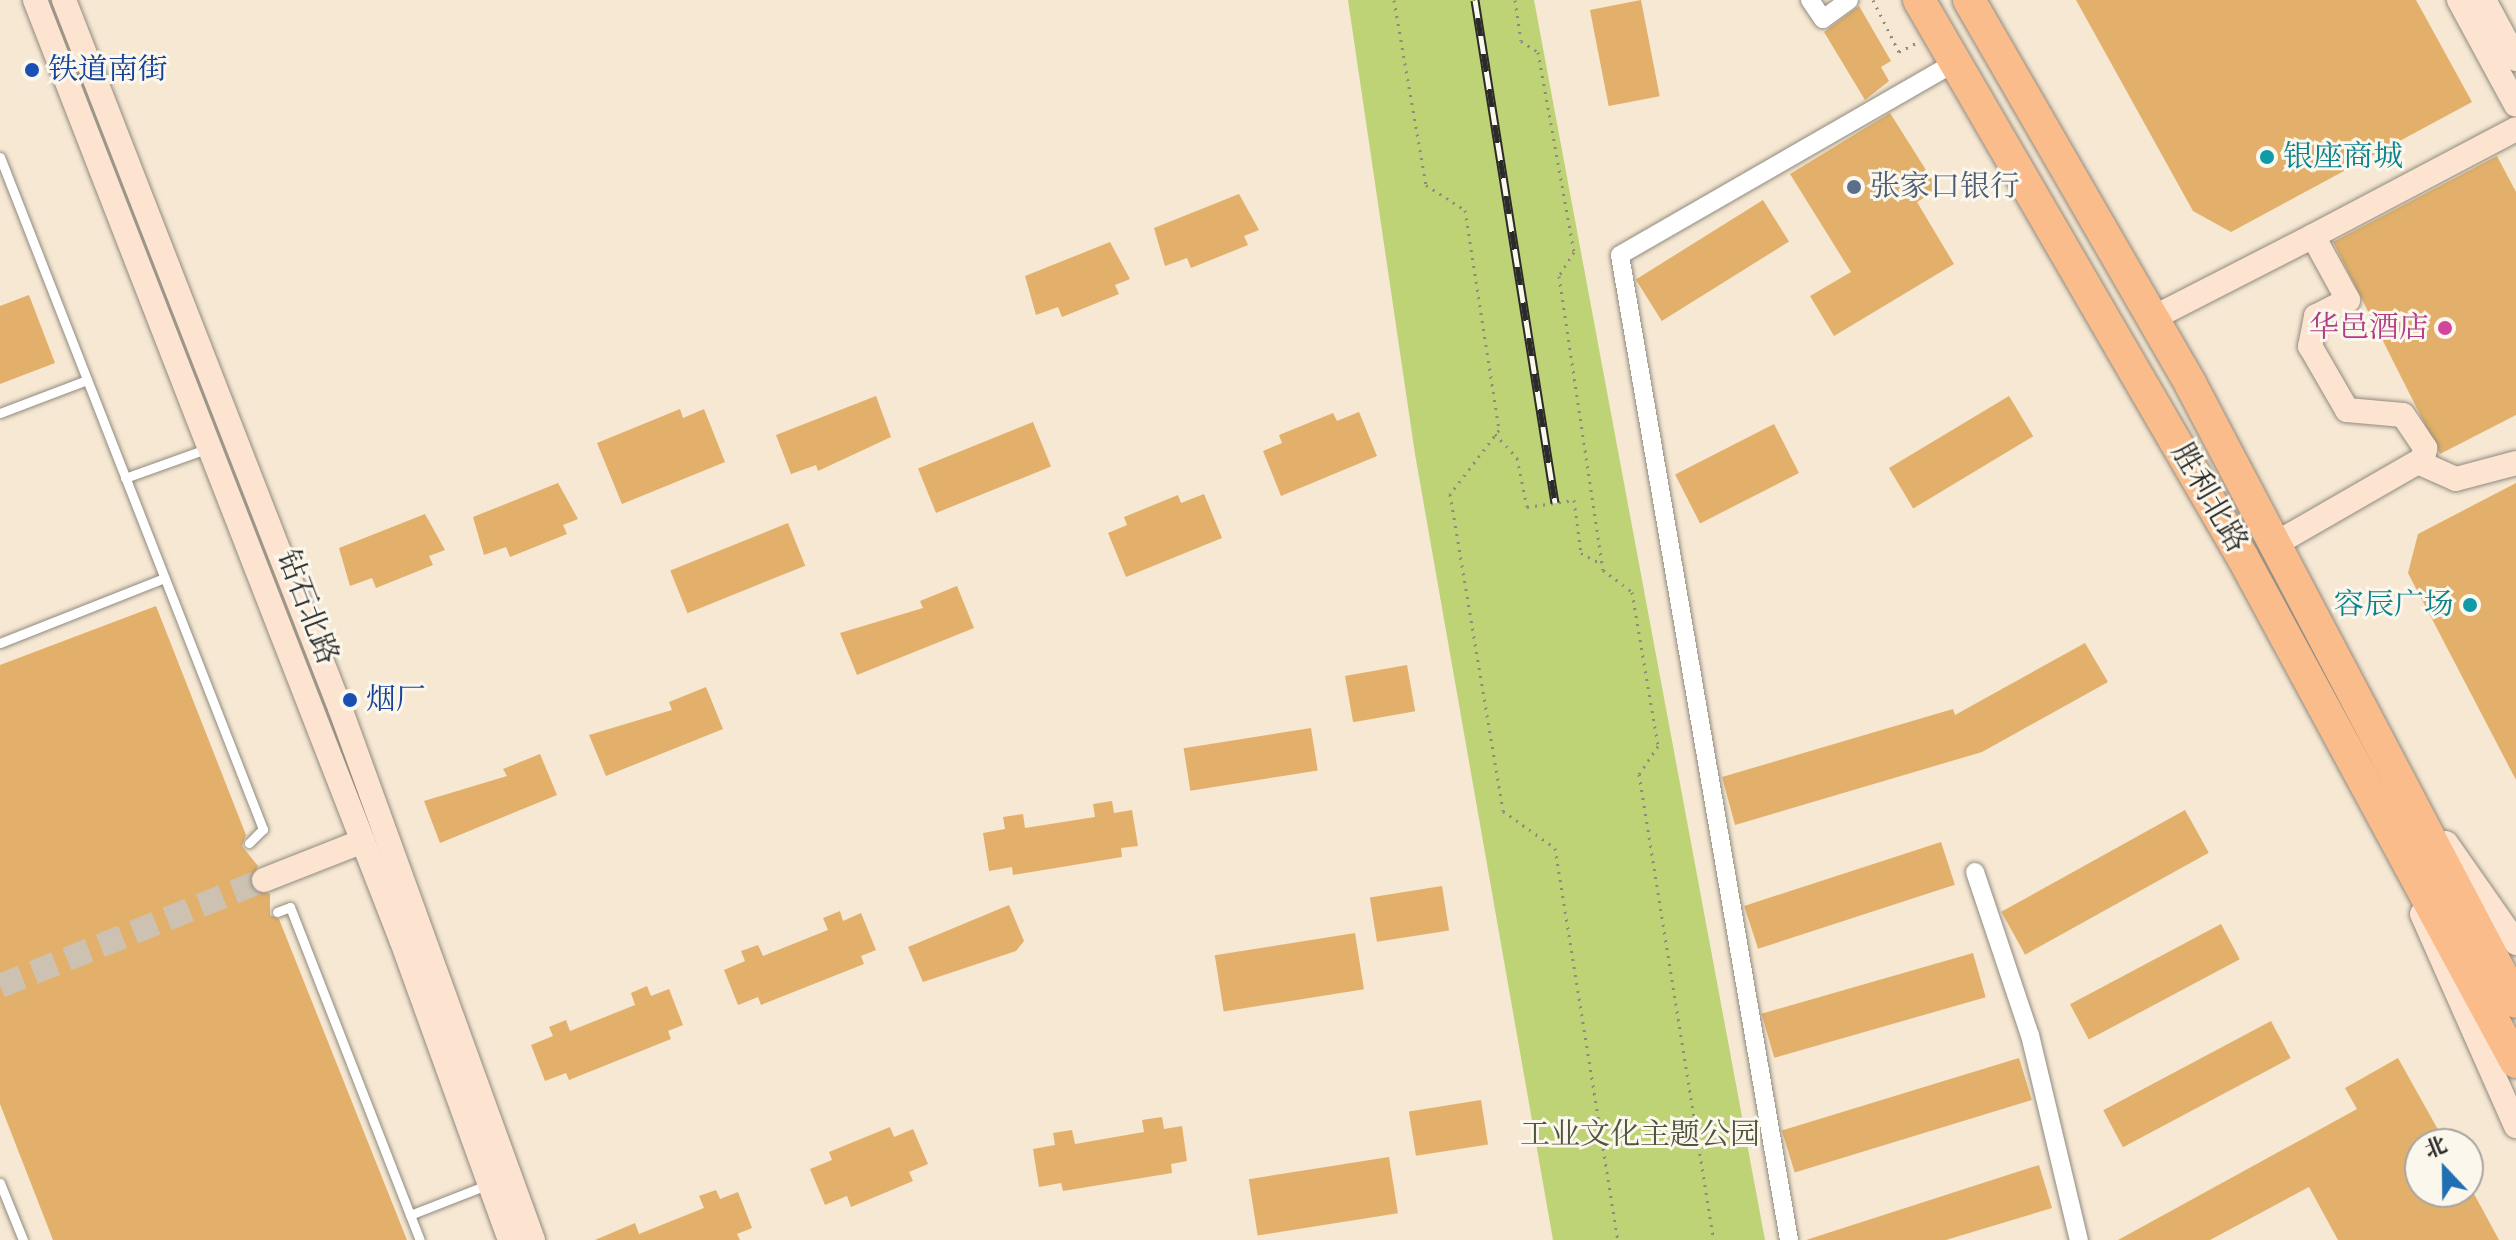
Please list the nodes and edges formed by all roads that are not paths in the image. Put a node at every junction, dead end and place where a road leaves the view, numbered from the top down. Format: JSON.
{"nodes":[{"id":1,"x":35,"y":0,"type":"edge"},
{"id":2,"x":64,"y":0,"type":"edge"},
{"id":3,"x":1810,"y":0,"type":"edge"},
{"id":4,"x":1849,"y":0,"type":"edge"},
{"id":5,"x":1919,"y":0,"type":"edge"},
{"id":6,"x":1969,"y":0,"type":"edge"},
{"id":7,"x":2459,"y":0,"type":"edge"},
{"id":8,"x":2484,"y":0,"type":"edge"},
{"id":9,"x":2516,"y":59,"type":"edge"},
{"id":10,"x":1955,"y":62,"type":"junction"},
{"id":11,"x":2516,"y":105,"type":"edge"},
{"id":12,"x":2516,"y":129,"type":"edge"},
{"id":13,"x":0,"y":157,"type":"edge"},
{"id":14,"x":2313,"y":236,"type":"junction"},
{"id":15,"x":2153,"y":318,"type":"junction"},
{"id":16,"x":87,"y":380,"type":"junction"},
{"id":17,"x":0,"y":413,"type":"edge"},
{"id":18,"x":211,"y":447,"type":"junction"},
{"id":19,"x":2420,"y":463,"type":"junction"},
{"id":20,"x":2516,"y":463,"type":"edge"},
{"id":21,"x":125,"y":478,"type":"junction"},
{"id":22,"x":2277,"y":543,"type":"junction"},
{"id":23,"x":164,"y":578,"type":"junction"},
{"id":24,"x":0,"y":643,"type":"edge"},
{"id":25,"x":2408,"y":790,"type":"junction"},
{"id":26,"x":2379,"y":804,"type":"junction"},
{"id":27,"x":363,"y":841,"type":"junction"},
{"id":28,"x":249,"y":843,"type":"dead end"},
{"id":29,"x":1975,"y":872,"type":"dead end"},
{"id":30,"x":264,"y":880,"type":"tunnel mouth"},
{"id":31,"x":2482,"y":894,"type":"junction"},
{"id":32,"x":2516,"y":905,"type":"edge"},
{"id":33,"x":277,"y":912,"type":"dead end"},
{"id":34,"x":2516,"y":943,"type":"edge"},
{"id":35,"x":2504,"y":999,"type":"edge"},
{"id":36,"x":2516,"y":1062,"type":"edge"},
{"id":37,"x":2516,"y":1126,"type":"edge"},
{"id":38,"x":502,"y":1179,"type":"junction"},
{"id":39,"x":0,"y":1183,"type":"edge"},
{"id":40,"x":410,"y":1215,"type":"junction"},
{"id":41,"x":23,"y":1240,"type":"edge"},
{"id":42,"x":420,"y":1240,"type":"edge"},
{"id":43,"x":510,"y":1240,"type":"edge"},
{"id":44,"x":533,"y":1240,"type":"edge"},
{"id":45,"x":1789,"y":1240,"type":"edge"},
{"id":46,"x":2079,"y":1240,"type":"edge"}],
"edges":[{"from":1,"to":18,"type":"main road","name":"钻石北路"},
{"from":2,"to":38,"type":"main road","name":"钻石北路"},
{"from":3,"to":4,"type":"street"},
{"from":5,"to":10,"type":"highway","name":"胜利北路"},
{"from":6,"to":15,"type":"highway","name":"胜利北路"},
{"from":7,"to":11,"type":"main road"},
{"from":8,"to":9,"type":"main road"},
{"from":10,"to":26,"type":"highway","name":"胜利北路"},
{"from":10,"to":45,"type":"street"},
{"from":12,"to":14,"type":"main road"},
{"from":13,"to":16,"type":"lane"},
{"from":14,"to":15,"type":"main road"},
{"from":14,"to":19,"type":"main road"},
{"from":15,"to":22,"type":"highway","name":"胜利北路"},
{"from":16,"to":17,"type":"lane"},
{"from":16,"to":21,"type":"lane"},
{"from":18,"to":21,"type":"lane"},
{"from":18,"to":27,"type":"main road","name":"钻石北路"},
{"from":19,"to":20,"type":"main road"},
{"from":19,"to":22,"type":"main road"},
{"from":21,"to":23,"type":"lane"},
{"from":22,"to":25,"type":"highway","name":"胜利北路"},
{"from":23,"to":24,"type":"lane"},
{"from":23,"to":28,"type":"lane"},
{"from":25,"to":31,"type":"main road"},
{"from":25,"to":35,"type":"highway","name":"胜利北路"},
{"from":26,"to":35,"type":"highway","name":"胜利北路"},
{"from":26,"to":37,"type":"main road"},
{"from":27,"to":30,"type":"main road"},
{"from":27,"to":38,"type":"main road","name":"钻石北路"},
{"from":29,"to":46,"type":"street"},
{"from":31,"to":32,"type":"main road"},
{"from":31,"to":34,"type":"main road"},
{"from":33,"to":40,"type":"lane"},
{"from":35,"to":36,"type":"highway"},
{"from":38,"to":40,"type":"lane"},
{"from":38,"to":43,"type":"main road","name":"钻石北路"},
{"from":38,"to":44,"type":"main road","name":"钻石北路"},
{"from":39,"to":41,"type":"lane"},
{"from":40,"to":42,"type":"lane"}]}
